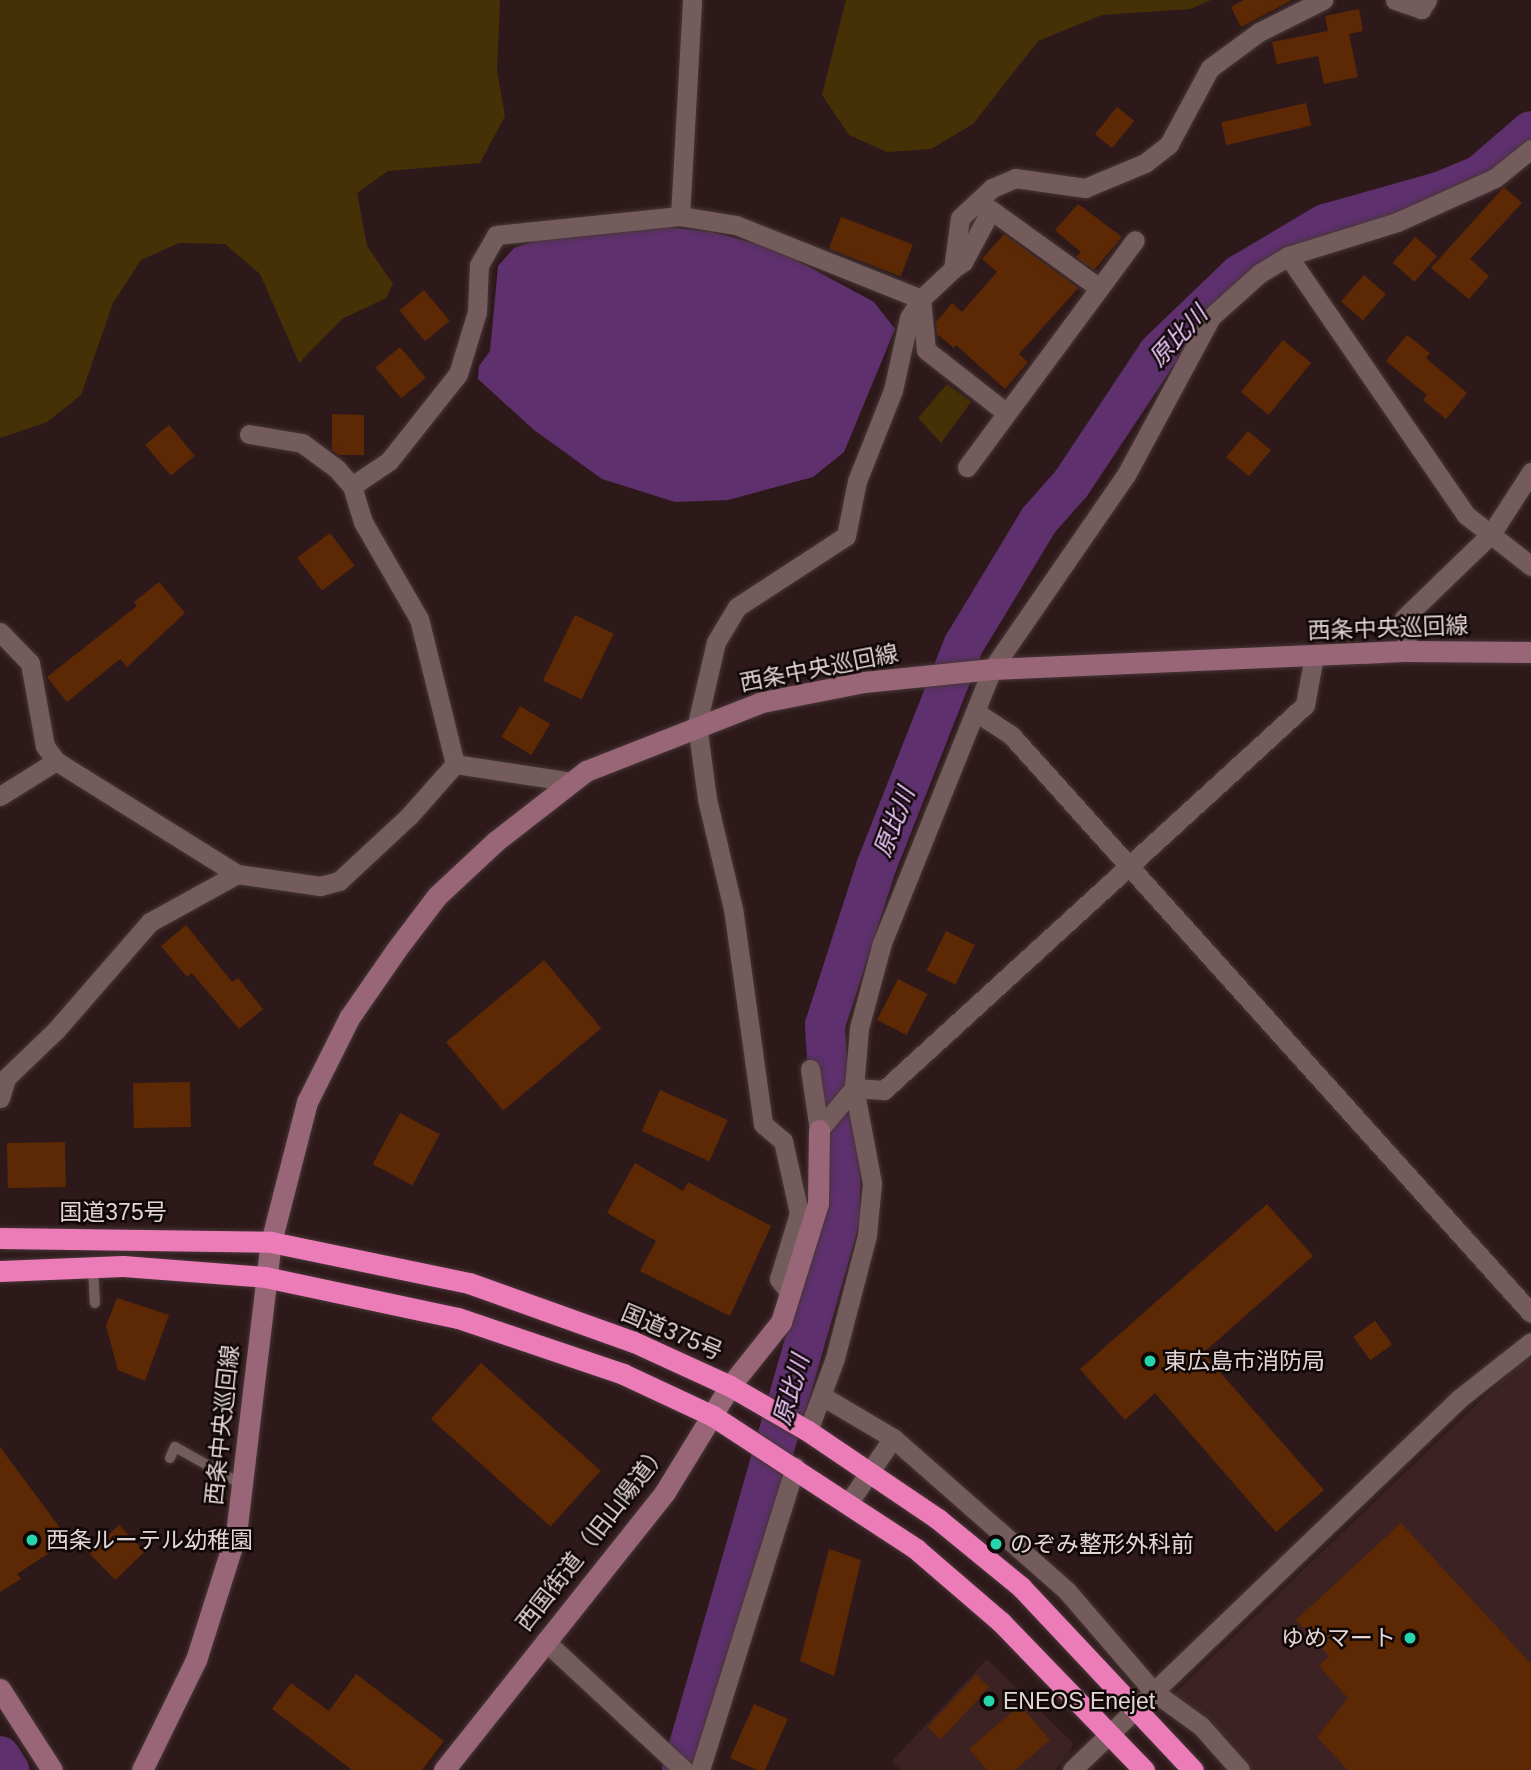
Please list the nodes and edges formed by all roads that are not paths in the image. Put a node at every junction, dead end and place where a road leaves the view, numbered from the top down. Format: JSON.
{"nodes":[{"id":1,"x":692,"y":0,"type":"edge"},
{"id":2,"x":1323,"y":0,"type":"edge"},
{"id":3,"x":1395,"y":0,"type":"edge"},
{"id":4,"x":1427,"y":0,"type":"edge"},
{"id":5,"x":1531,"y":149,"type":"edge"},
{"id":6,"x":680,"y":215,"type":"junction"},
{"id":7,"x":1135,"y":240,"type":"dead end"},
{"id":8,"x":1288,"y":256,"type":"junction"},
{"id":9,"x":953,"y":269,"type":"junction"},
{"id":10,"x":1099,"y":288,"type":"junction"},
{"id":11,"x":921,"y":299,"type":"junction"},
{"id":12,"x":1004,"y":411,"type":"junction"},
{"id":13,"x":249,"y":434,"type":"dead end"},
{"id":14,"x":967,"y":467,"type":"dead end"},
{"id":15,"x":1531,"y":472,"type":"edge"},
{"id":16,"x":352,"y":486,"type":"junction"},
{"id":17,"x":1491,"y":534,"type":"junction"},
{"id":18,"x":1531,"y":566,"type":"edge"},
{"id":19,"x":0,"y":632,"type":"edge"},
{"id":20,"x":1408,"y":651,"type":"junction"},
{"id":21,"x":1531,"y":652,"type":"edge"},
{"id":22,"x":1314,"y":656,"type":"junction"},
{"id":23,"x":984,"y":670,"type":"junction"},
{"id":24,"x":977,"y":713,"type":"junction"},
{"id":25,"x":697,"y":724,"type":"junction"},
{"id":26,"x":56,"y":761,"type":"junction"},
{"id":27,"x":455,"y":764,"type":"junction"},
{"id":28,"x":573,"y":782,"type":"junction"},
{"id":29,"x":0,"y":796,"type":"edge"},
{"id":30,"x":1129,"y":869,"type":"junction"},
{"id":31,"x":237,"y":874,"type":"junction"},
{"id":32,"x":810,"y":1069,"type":"dead end"},
{"id":33,"x":854,"y":1088,"type":"junction"},
{"id":34,"x":0,"y":1098,"type":"edge"},
{"id":35,"x":819,"y":1130,"type":"junction"},
{"id":36,"x":0,"y":1238,"type":"edge"},
{"id":37,"x":271,"y":1242,"type":"junction"},
{"id":38,"x":93,"y":1266,"type":"junction"},
{"id":39,"x":0,"y":1271,"type":"edge"},
{"id":40,"x":265,"y":1277,"type":"junction"},
{"id":41,"x":790,"y":1293,"type":"junction"},
{"id":42,"x":95,"y":1303,"type":"dead end"},
{"id":43,"x":1531,"y":1313,"type":"edge"},
{"id":44,"x":1531,"y":1342,"type":"edge"},
{"id":45,"x":730,"y":1386,"type":"junction"},
{"id":46,"x":822,"y":1396,"type":"junction"},
{"id":47,"x":713,"y":1416,"type":"junction"},
{"id":48,"x":808,"y":1432,"type":"junction"},
{"id":49,"x":893,"y":1438,"type":"junction"},
{"id":50,"x":170,"y":1458,"type":"dead end"},
{"id":51,"x":795,"y":1468,"type":"junction"},
{"id":52,"x":869,"y":1472,"type":"junction"},
{"id":53,"x":241,"y":1484,"type":"junction"},
{"id":54,"x":849,"y":1502,"type":"junction"},
{"id":55,"x":544,"y":1641,"type":"junction"},
{"id":56,"x":0,"y":1689,"type":"edge"},
{"id":57,"x":1154,"y":1692,"type":"junction"},
{"id":58,"x":1137,"y":1707,"type":"junction"},
{"id":59,"x":1110,"y":1733,"type":"junction"},
{"id":60,"x":52,"y":1770,"type":"edge"},
{"id":61,"x":142,"y":1770,"type":"edge"},
{"id":62,"x":444,"y":1770,"type":"edge"},
{"id":63,"x":684,"y":1770,"type":"edge"},
{"id":64,"x":700,"y":1770,"type":"edge"},
{"id":65,"x":1072,"y":1770,"type":"edge"},
{"id":66,"x":1144,"y":1770,"type":"edge"},
{"id":67,"x":1193,"y":1770,"type":"edge"},
{"id":68,"x":1240,"y":1770,"type":"edge"}],
"edges":[{"from":1,"to":6,"type":"street"},
{"from":2,"to":9,"type":"street"},
{"from":3,"to":4,"type":"street"},
{"from":5,"to":8,"type":"street"},
{"from":6,"to":11,"type":"street"},
{"from":6,"to":16,"type":"street"},
{"from":7,"to":10,"type":"street"},
{"from":8,"to":17,"type":"street"},
{"from":8,"to":23,"type":"street"},
{"from":9,"to":10,"type":"street"},
{"from":9,"to":11,"type":"street"},
{"from":10,"to":12,"type":"street"},
{"from":11,"to":12,"type":"street"},
{"from":11,"to":25,"type":"street"},
{"from":12,"to":14,"type":"street"},
{"from":13,"to":16,"type":"street"},
{"from":15,"to":17,"type":"street"},
{"from":16,"to":27,"type":"street"},
{"from":17,"to":18,"type":"street"},
{"from":17,"to":20,"type":"street"},
{"from":19,"to":26,"type":"street"},
{"from":20,"to":21,"type":"street","name":"西条中央巡回線"},
{"from":20,"to":22,"type":"street","name":"西条中央巡回線"},
{"from":22,"to":23,"type":"street","name":"西条中央巡回線"},
{"from":22,"to":30,"type":"street"},
{"from":23,"to":24,"type":"street"},
{"from":23,"to":25,"type":"street","name":"西条中央巡回線"},
{"from":24,"to":30,"type":"street"},
{"from":24,"to":33,"type":"street"},
{"from":25,"to":28,"type":"street","name":"西条中央巡回線"},
{"from":25,"to":41,"type":"street"},
{"from":26,"to":29,"type":"street"},
{"from":26,"to":31,"type":"street"},
{"from":27,"to":28,"type":"street"},
{"from":27,"to":31,"type":"street"},
{"from":28,"to":37,"type":"street","name":"西条中央巡回線"},
{"from":30,"to":33,"type":"street"},
{"from":30,"to":43,"type":"street"},
{"from":31,"to":34,"type":"street"},
{"from":32,"to":35,"type":"street"},
{"from":33,"to":35,"type":"street"},
{"from":33,"to":46,"type":"street"},
{"from":35,"to":41,"type":"street","name":"西国街道（旧山陽道）"},
{"from":36,"to":37,"type":"highway","name":"国道375号"},
{"from":37,"to":40,"type":"street","name":"西条中央巡回線"},
{"from":37,"to":45,"type":"highway","name":"国道375号"},
{"from":38,"to":39,"type":"highway"},
{"from":38,"to":40,"type":"highway"},
{"from":38,"to":42,"type":"lane"},
{"from":40,"to":47,"type":"highway"},
{"from":40,"to":53,"type":"street","name":"西条中央巡回線"},
{"from":41,"to":45,"type":"street","name":"西国街道（旧山陽道）"},
{"from":44,"to":57,"type":"street"},
{"from":45,"to":47,"type":"street","name":"西国街道（旧山陽道）"},
{"from":45,"to":48,"type":"highway","name":"国道375号"},
{"from":46,"to":48,"type":"street"},
{"from":46,"to":49,"type":"street"},
{"from":47,"to":51,"type":"highway"},
{"from":47,"to":55,"type":"street","name":"西国街道（旧山陽道）"},
{"from":48,"to":52,"type":"highway","name":"国道375号"},
{"from":49,"to":52,"type":"street"},
{"from":49,"to":57,"type":"street"},
{"from":50,"to":53,"type":"lane"},
{"from":51,"to":54,"type":"highway"},
{"from":51,"to":64,"type":"street"},
{"from":52,"to":54,"type":"street"},
{"from":52,"to":58,"type":"highway","name":"国道375号"},
{"from":53,"to":61,"type":"street","name":"西条中央巡回線"},
{"from":54,"to":59,"type":"highway"},
{"from":55,"to":62,"type":"street","name":"西国街道（旧山陽道）"},
{"from":55,"to":63,"type":"street"},
{"from":56,"to":60,"type":"street"},
{"from":57,"to":58,"type":"street"},
{"from":57,"to":68,"type":"street"},
{"from":58,"to":59,"type":"street"},
{"from":58,"to":67,"type":"highway","name":"国道375号"},
{"from":59,"to":65,"type":"street"},
{"from":59,"to":66,"type":"highway"}]}
